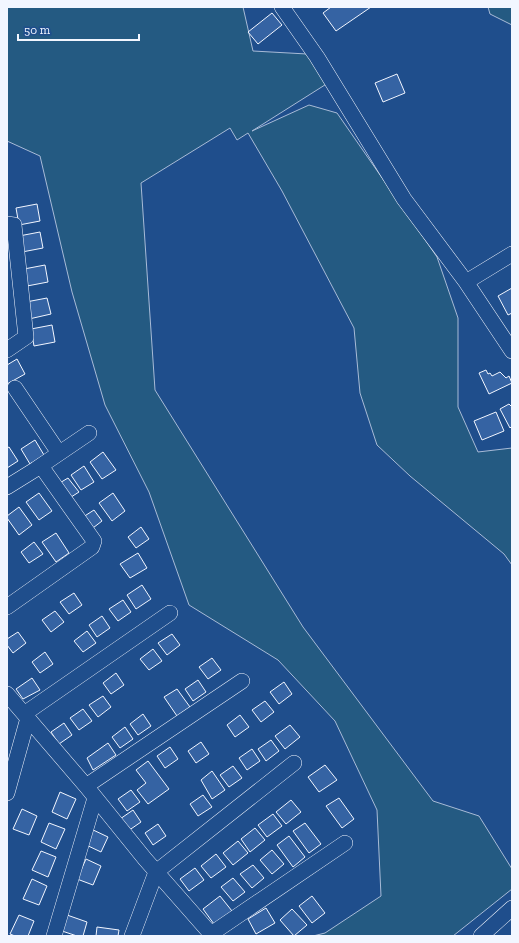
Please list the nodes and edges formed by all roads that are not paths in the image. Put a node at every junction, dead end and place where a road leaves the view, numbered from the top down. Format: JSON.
{"nodes":[{"id":1,"x":282,"y":7,"type":"edge"},
{"id":2,"x":7,"y":224,"type":"edge"},
{"id":3,"x":512,"y":254,"type":"edge"},
{"id":4,"x":466,"y":282,"type":"junction"},
{"id":5,"x":7,"y":350,"type":"edge"},
{"id":6,"x":512,"y":351,"type":"edge"},
{"id":7,"x":15,"y":388,"type":"dead end"},
{"id":8,"x":88,"y":434,"type":"dead end"},
{"id":9,"x":59,"y":453,"type":"junction"},
{"id":10,"x":41,"y":466,"type":"junction"},
{"id":11,"x":7,"y":487,"type":"edge"},
{"id":12,"x":7,"y":606,"type":"edge"},
{"id":13,"x":170,"y":613,"type":"dead end"},
{"id":14,"x":242,"y":681,"type":"dead end"},
{"id":15,"x":7,"y":694,"type":"edge"},
{"id":16,"x":26,"y":716,"type":"junction"},
{"id":17,"x":294,"y":763,"type":"dead end"},
{"id":18,"x":86,"y":786,"type":"junction"},
{"id":19,"x":7,"y":794,"type":"edge"},
{"id":20,"x":95,"y":798,"type":"junction"},
{"id":21,"x":345,"y":843,"type":"dead end"},
{"id":22,"x":156,"y":872,"type":"junction"},
{"id":23,"x":512,"y":908,"type":"edge"},
{"id":24,"x":54,"y":936,"type":"edge"},
{"id":25,"x":132,"y":936,"type":"edge"},
{"id":26,"x":481,"y":936,"type":"edge"}],
"edges":[{"from":1,"to":4,"type":"street"},
{"from":2,"to":5,"type":"street"},
{"from":3,"to":4,"type":"street"},
{"from":4,"to":6,"type":"street"},
{"from":7,"to":9,"type":"street"},
{"from":8,"to":9,"type":"street"},
{"from":9,"to":10,"type":"street"},
{"from":10,"to":11,"type":"street"},
{"from":10,"to":12,"type":"street"},
{"from":13,"to":16,"type":"street"},
{"from":14,"to":18,"type":"street"},
{"from":15,"to":16,"type":"street"},
{"from":16,"to":18,"type":"street"},
{"from":16,"to":19,"type":"street"},
{"from":17,"to":22,"type":"street"},
{"from":18,"to":20,"type":"street"},
{"from":20,"to":22,"type":"street"},
{"from":20,"to":24,"type":"street"},
{"from":21,"to":22,"type":"street"},
{"from":22,"to":25,"type":"street"},
{"from":23,"to":26,"type":"street"}]}
